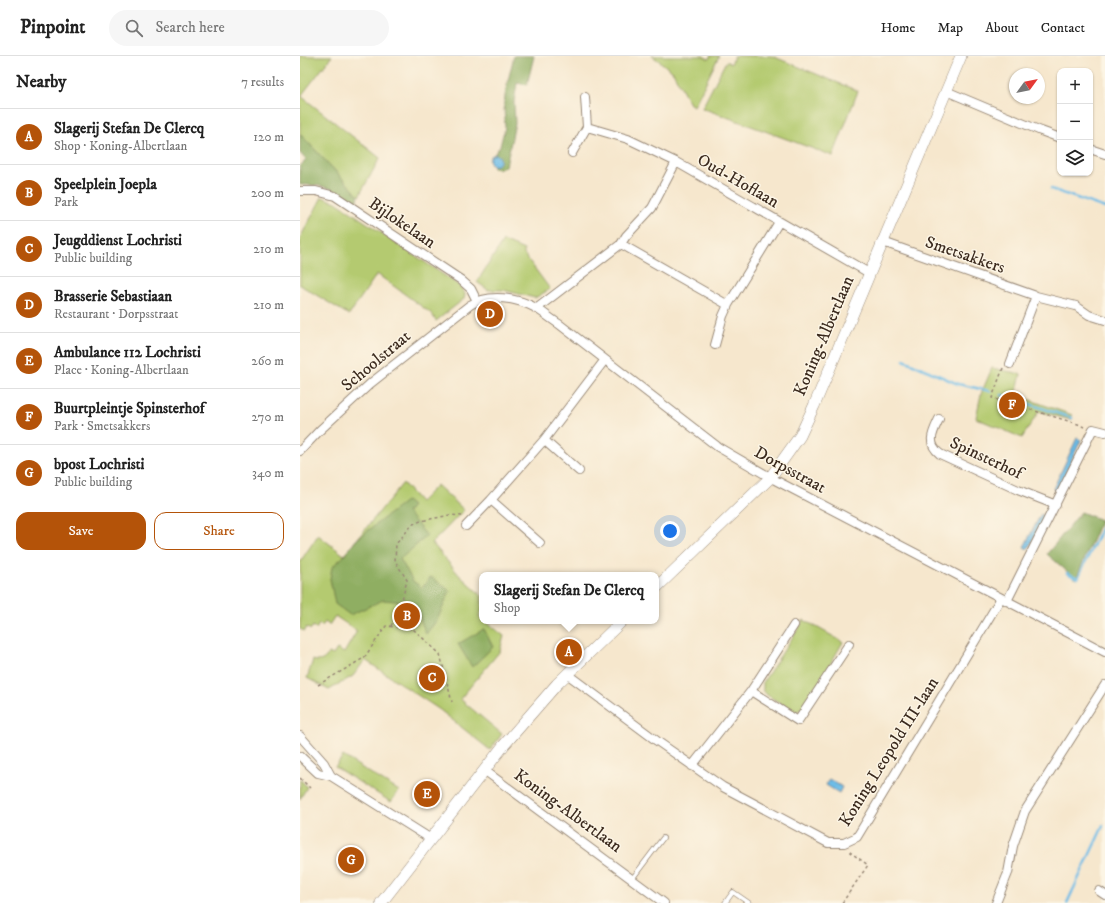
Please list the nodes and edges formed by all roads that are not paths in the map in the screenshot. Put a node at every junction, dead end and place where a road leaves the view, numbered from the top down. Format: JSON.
{"nodes":[{"id":1,"x":961,"y":56,"type":"edge"},
{"id":2,"x":946,"y":91,"type":"junction"},
{"id":3,"x":585,"y":97,"type":"dead end"},
{"id":4,"x":587,"y":127,"type":"junction"},
{"id":5,"x":1057,"y":137,"type":"edge"},
{"id":6,"x":1093,"y":150,"type":"edge"},
{"id":7,"x":572,"y":153,"type":"dead end"},
{"id":8,"x":1105,"y":154,"type":"edge"},
{"id":9,"x":676,"y":162,"type":"junction"},
{"id":10,"x":300,"y":191,"type":"edge"},
{"id":11,"x":779,"y":222,"type":"junction"},
{"id":12,"x":883,"y":242,"type":"junction"},
{"id":13,"x":621,"y":244,"type":"junction"},
{"id":14,"x":869,"y":273,"type":"junction"},
{"id":15,"x":1036,"y":296,"type":"junction"},
{"id":16,"x":477,"y":301,"type":"junction"},
{"id":17,"x":728,"y":305,"type":"junction"},
{"id":18,"x":536,"y":309,"type":"junction"},
{"id":19,"x":1105,"y":320,"type":"edge"},
{"id":20,"x":715,"y":345,"type":"dead end"},
{"id":21,"x":604,"y":361,"type":"junction"},
{"id":22,"x":1010,"y":364,"type":"road end"},
{"id":23,"x":939,"y":419,"type":"dead end"},
{"id":24,"x":1105,"y":432,"type":"edge"},
{"id":25,"x":544,"y":440,"type":"junction"},
{"id":26,"x":300,"y":451,"type":"edge"},
{"id":27,"x":579,"y":471,"type":"dead end"},
{"id":28,"x":770,"y":478,"type":"junction"},
{"id":29,"x":492,"y":500,"type":"junction"},
{"id":30,"x":1056,"y":505,"type":"junction"},
{"id":31,"x":466,"y":526,"type":"dead end"},
{"id":32,"x":540,"y":543,"type":"dead end"},
{"id":33,"x":659,"y":585,"type":"edge"},
{"id":34,"x":1004,"y":600,"type":"junction"},
{"id":35,"x":619,"y":624,"type":"edge"},
{"id":36,"x":794,"y":625,"type":"dead end"},
{"id":37,"x":849,"y":644,"type":"dead end"},
{"id":38,"x":1105,"y":652,"type":"edge"},
{"id":39,"x":566,"y":674,"type":"junction"},
{"id":40,"x":1105,"y":685,"type":"edge"},
{"id":41,"x":751,"y":691,"type":"junction"},
{"id":42,"x":300,"y":736,"type":"edge"},
{"id":43,"x":300,"y":756,"type":"edge"},
{"id":44,"x":692,"y":766,"type":"junction"},
{"id":45,"x":484,"y":770,"type":"junction"},
{"id":46,"x":332,"y":776,"type":"junction"},
{"id":47,"x":663,"y":838,"type":"dead end"},
{"id":48,"x":431,"y":840,"type":"junction"},
{"id":49,"x":632,"y":879,"type":"junction"},
{"id":50,"x":381,"y":903,"type":"edge"},
{"id":51,"x":664,"y":903,"type":"edge"},
{"id":52,"x":724,"y":903,"type":"edge"},
{"id":53,"x":749,"y":903,"type":"edge"},
{"id":54,"x":996,"y":903,"type":"edge"}],
"edges":[{"from":1,"to":2,"type":"street","name":"Koning-Albertlaan"},
{"from":2,"to":5,"type":"street"},
{"from":2,"to":12,"type":"street","name":"Koning-Albertlaan"},
{"from":3,"to":4,"type":"street"},
{"from":4,"to":7,"type":"street"},
{"from":4,"to":9,"type":"street","name":"Oud-Hoflaan"},
{"from":6,"to":8,"type":"street"},
{"from":9,"to":11,"type":"street","name":"Oud-Hoflaan"},
{"from":9,"to":13,"type":"street"},
{"from":10,"to":16,"type":"street","name":"Bijlokelaan"},
{"from":11,"to":14,"type":"street","name":"Oud-Hoflaan"},
{"from":11,"to":17,"type":"street"},
{"from":12,"to":14,"type":"street","name":"Koning-Albertlaan"},
{"from":12,"to":15,"type":"street","name":"Smetsakkers"},
{"from":13,"to":17,"type":"street"},
{"from":13,"to":18,"type":"street"},
{"from":14,"to":28,"type":"street","name":"Koning-Albertlaan"},
{"from":15,"to":19,"type":"street","name":"Smetsakkers"},
{"from":15,"to":22,"type":"street"},
{"from":16,"to":18,"type":"street","name":"Dorpsstraat"},
{"from":16,"to":26,"type":"street","name":"Schoolstraat"},
{"from":17,"to":20,"type":"street"},
{"from":18,"to":21,"type":"street","name":"Dorpsstraat"},
{"from":21,"to":25,"type":"street"},
{"from":21,"to":28,"type":"street","name":"Dorpsstraat"},
{"from":23,"to":30,"type":"street","name":"Spinsterhof"},
{"from":24,"to":30,"type":"street"},
{"from":25,"to":27,"type":"street"},
{"from":25,"to":29,"type":"street"},
{"from":28,"to":33,"type":"street","name":"Koning-Albertlaan"},
{"from":28,"to":34,"type":"street","name":"Dorpsstraat"},
{"from":29,"to":31,"type":"street"},
{"from":29,"to":32,"type":"street"},
{"from":30,"to":34,"type":"street"},
{"from":34,"to":38,"type":"street","name":"Dorpsstraat"},
{"from":34,"to":44,"type":"street","name":"Koning Leopold III-laan"},
{"from":35,"to":39,"type":"street"},
{"from":36,"to":41,"type":"street"},
{"from":37,"to":41,"type":"street"},
{"from":39,"to":44,"type":"street","name":"Koning Leopold III-laan"},
{"from":39,"to":45,"type":"street"},
{"from":40,"to":54,"type":"street"},
{"from":41,"to":44,"type":"street"},
{"from":42,"to":46,"type":"street"},
{"from":43,"to":46,"type":"street"},
{"from":45,"to":48,"type":"street"},
{"from":45,"to":49,"type":"street","name":"Koning-Albertlaan"},
{"from":46,"to":48,"type":"street"},
{"from":47,"to":49,"type":"lane"},
{"from":48,"to":50,"type":"street"},
{"from":49,"to":51,"type":"street","name":"Koning-Albertlaan"},
{"from":52,"to":53,"type":"lane"}]}
